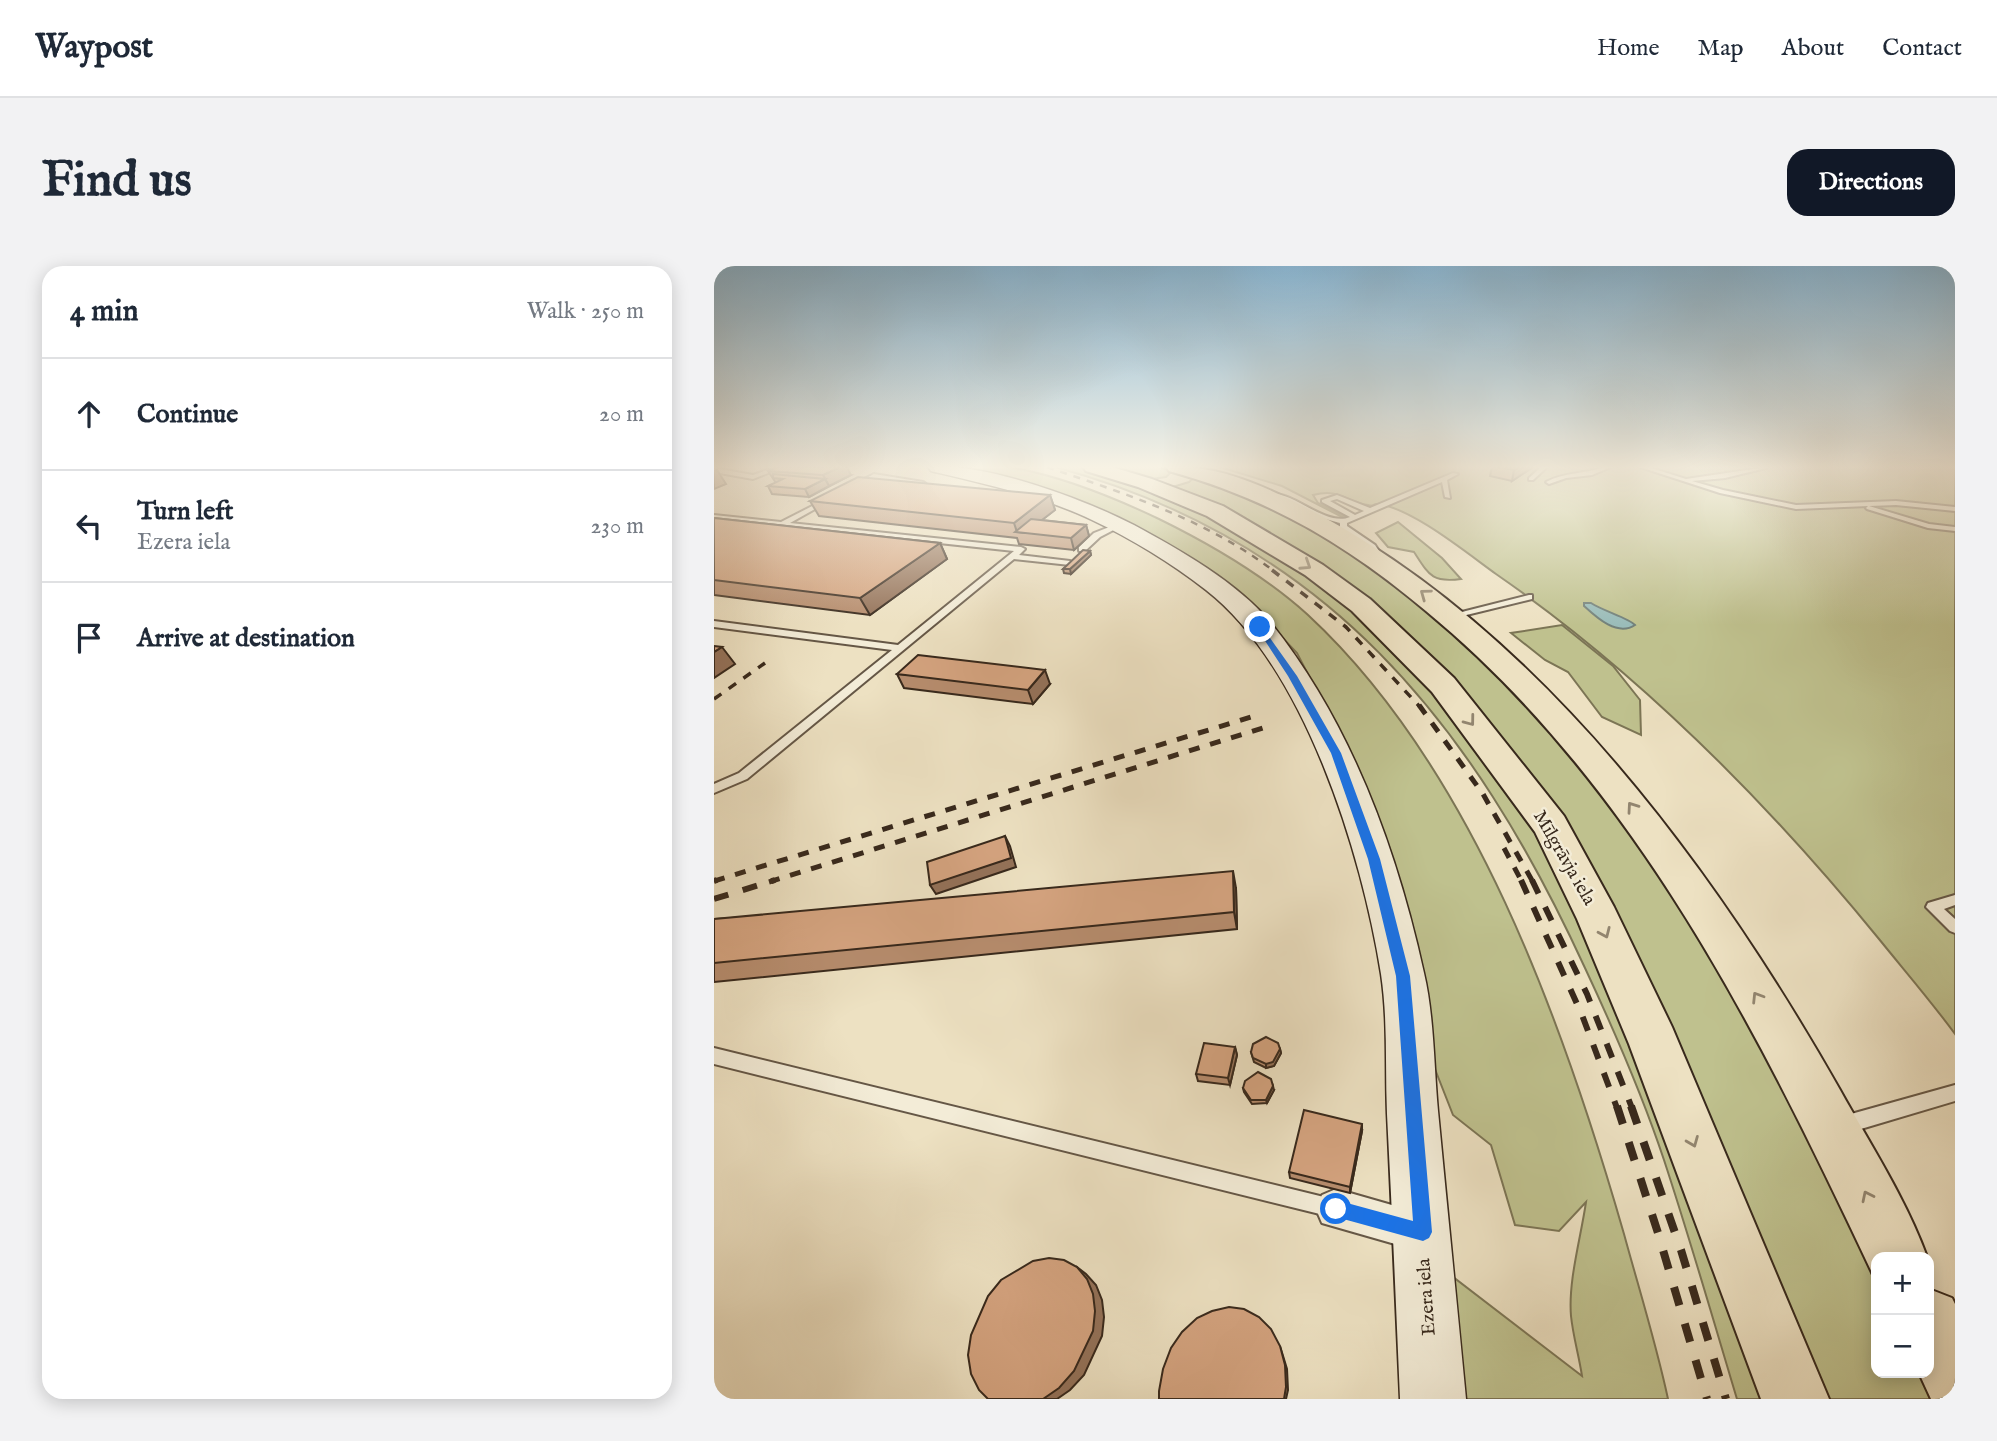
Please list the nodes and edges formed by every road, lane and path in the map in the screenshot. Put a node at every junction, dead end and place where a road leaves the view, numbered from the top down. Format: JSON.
{"nodes":[{"id":1,"x":742,"y":520,"type":"edge"},
{"id":2,"x":790,"y":520,"type":"edge"},
{"id":3,"x":1107,"y":520,"type":"edge"},
{"id":4,"x":1230,"y":520,"type":"edge"},
{"id":5,"x":1318,"y":520,"type":"edge"},
{"id":6,"x":1333,"y":520,"type":"edge"},
{"id":7,"x":1348,"y":520,"type":"edge"},
{"id":8,"x":1908,"y":520,"type":"edge"},
{"id":9,"x":1343,"y":522,"type":"junction"},
{"id":10,"x":782,"y":524,"type":"junction"},
{"id":11,"x":1119,"y":525,"type":"junction"},
{"id":12,"x":1955,"y":529,"type":"edge"},
{"id":13,"x":1082,"y":549,"type":"edge"},
{"id":14,"x":1012,"y":556,"type":"junction"},
{"id":15,"x":1069,"y":562,"type":"edge"},
{"id":16,"x":1383,"y":564,"type":"junction"},
{"id":17,"x":1529,"y":597,"type":"dead end"},
{"id":18,"x":1454,"y":615,"type":"junction"},
{"id":19,"x":717,"y":627,"type":"edge"},
{"id":20,"x":899,"y":648,"type":"junction"},
{"id":21,"x":714,"y":789,"type":"edge"},
{"id":22,"x":1955,"y":900,"type":"edge"},
{"id":23,"x":1955,"y":926,"type":"edge"},
{"id":24,"x":714,"y":1056,"type":"edge"},
{"id":25,"x":1955,"y":1093,"type":"edge"},
{"id":26,"x":1833,"y":1128,"type":"junction"},
{"id":27,"x":1336,"y":1209,"type":"joint"},
{"id":28,"x":1423,"y":1232,"type":"junction"},
{"id":29,"x":1895,"y":1252,"type":"edge"},
{"id":30,"x":1934,"y":1331,"type":"edge"},
{"id":31,"x":1955,"y":1375,"type":"edge"},
{"id":32,"x":1433,"y":1399,"type":"edge"},
{"id":33,"x":1795,"y":1399,"type":"edge"}],
"edges":[{"from":1,"to":10,"type":"lane"},
{"from":2,"to":10,"type":"lane"},
{"from":3,"to":11,"type":"street","name":"Ezera iela"},
{"from":4,"to":33,"type":"main road","name":"Mīlgrāvja iela","one_way":true},
{"from":5,"to":16,"type":"main road"},
{"from":6,"to":9,"type":"lane"},
{"from":7,"to":9,"type":"lane"},
{"from":8,"to":12,"type":"lane"},
{"from":9,"to":16,"type":"lane"},
{"from":10,"to":14,"type":"lane"},
{"from":11,"to":13,"type":"lane"},
{"from":11,"to":28,"type":"street","name":"Ezera iela"},
{"from":14,"to":15,"type":"lane"},
{"from":14,"to":20,"type":"lane"},
{"from":18,"to":16,"type":"main road","one_way":true},
{"from":17,"to":18,"type":"lane"},
{"from":26,"to":18,"type":"main road","one_way":true},
{"from":19,"to":20,"type":"lane"},
{"from":20,"to":21,"type":"lane"},
{"from":22,"to":23,"type":"lane"},
{"from":24,"to":27,"type":"lane"},
{"from":25,"to":26,"type":"lane"},
{"from":29,"to":26,"type":"main road","one_way":true},
{"from":27,"to":28,"type":"street"},
{"from":28,"to":32,"type":"street","name":"Ezera iela"},
{"from":30,"to":31,"type":"main road"}]}
